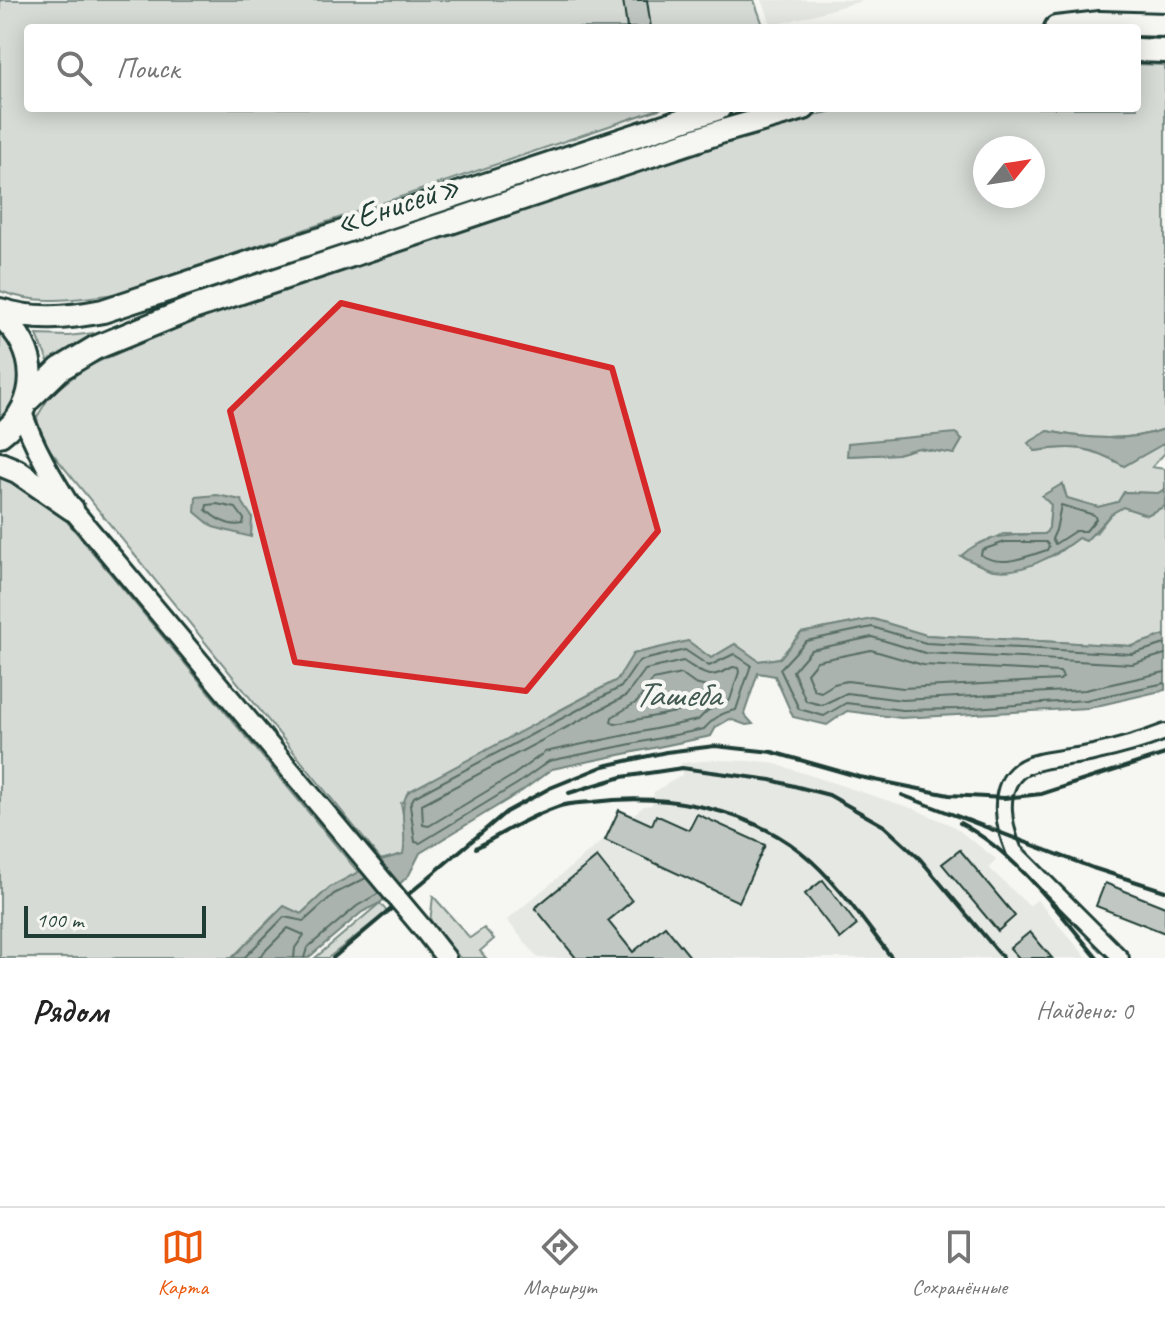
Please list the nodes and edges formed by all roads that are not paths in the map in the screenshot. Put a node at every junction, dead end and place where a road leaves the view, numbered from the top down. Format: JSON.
{"nodes":[{"id":1,"x":1091,"y":24,"type":"edge"},
{"id":2,"x":1132,"y":24,"type":"edge"},
{"id":3,"x":1141,"y":24,"type":"edge"},
{"id":4,"x":1165,"y":25,"type":"edge"},
{"id":5,"x":1141,"y":50,"type":"edge"},
{"id":6,"x":1165,"y":51,"type":"edge"},
{"id":7,"x":707,"y":112,"type":"edge"},
{"id":8,"x":790,"y":112,"type":"edge"},
{"id":9,"x":0,"y":313,"type":"edge"},
{"id":10,"x":26,"y":406,"type":"junction"},
{"id":11,"x":0,"y":435,"type":"edge"},
{"id":12,"x":0,"y":464,"type":"edge"},
{"id":13,"x":72,"y":509,"type":"junction"},
{"id":14,"x":1165,"y":732,"type":"edge"},
{"id":15,"x":446,"y":958,"type":"edge"},
{"id":16,"x":1121,"y":958,"type":"edge"}],
"edges":[{"from":1,"to":2,"type":"highway"},
{"from":3,"to":4,"type":"highway"},
{"from":5,"to":6,"type":"highway"},
{"from":7,"to":9,"type":"highway","name":"«Енисей»"},
{"from":8,"to":10,"type":"highway","name":"«Енисей»"},
{"from":9,"to":10,"type":"highway","name":"«Енисей»"},
{"from":10,"to":11,"type":"highway","name":"«Енисей»"},
{"from":10,"to":13,"type":"main road"},
{"from":12,"to":13,"type":"highway"},
{"from":13,"to":15,"type":"main road","bridge":true},
{"from":14,"to":16,"type":"street"}]}
